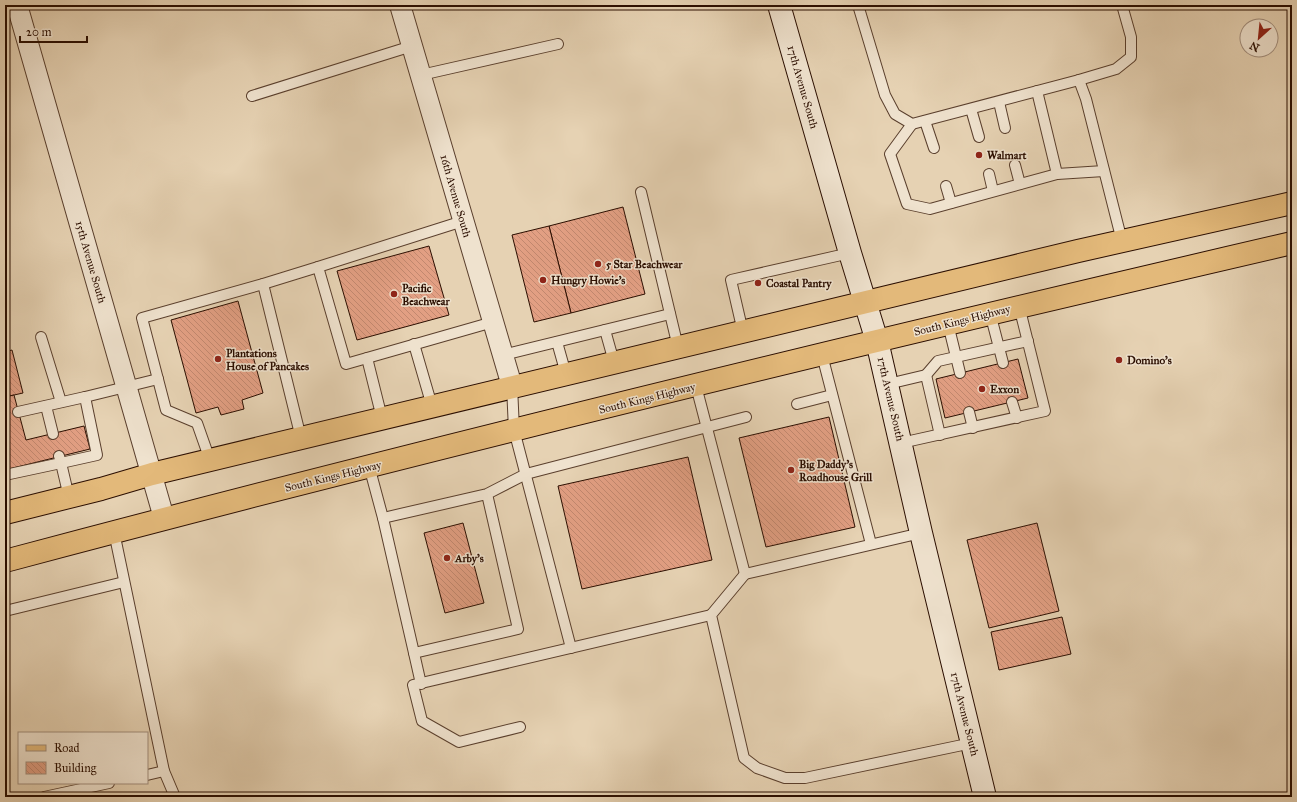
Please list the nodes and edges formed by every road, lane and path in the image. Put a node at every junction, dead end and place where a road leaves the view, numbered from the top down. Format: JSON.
{"nodes":[{"id":1,"x":17,"y":5,"type":"edge"},
{"id":2,"x":400,"y":5,"type":"edge"},
{"id":3,"x":779,"y":5,"type":"edge"},
{"id":4,"x":858,"y":5,"type":"edge"},
{"id":5,"x":1122,"y":5,"type":"edge"},
{"id":6,"x":558,"y":44,"type":"dead end"},
{"id":7,"x":412,"y":46,"type":"junction"},
{"id":8,"x":421,"y":75,"type":"junction"},
{"id":9,"x":1080,"y":80,"type":"junction"},
{"id":10,"x":1037,"y":91,"type":"junction"},
{"id":11,"x":252,"y":96,"type":"dead end"},
{"id":12,"x":999,"y":102,"type":"junction"},
{"id":13,"x":971,"y":109,"type":"junction"},
{"id":14,"x":926,"y":121,"type":"junction"},
{"id":15,"x":912,"y":124,"type":"junction"},
{"id":16,"x":1005,"y":128,"type":"dead end"},
{"id":17,"x":979,"y":137,"type":"dead end"},
{"id":18,"x":934,"y":148,"type":"dead end"},
{"id":19,"x":1015,"y":165,"type":"dead end"},
{"id":20,"x":1104,"y":171,"type":"junction"},
{"id":21,"x":989,"y":174,"type":"dead end"},
{"id":22,"x":1057,"y":174,"type":"junction"},
{"id":23,"x":1020,"y":184,"type":"junction"},
{"id":24,"x":946,"y":186,"type":"dead end"},
{"id":25,"x":994,"y":191,"type":"junction"},
{"id":26,"x":641,"y":192,"type":"dead end"},
{"id":27,"x":951,"y":203,"type":"junction"},
{"id":28,"x":1292,"y":203,"type":"edge"},
{"id":29,"x":463,"y":221,"type":"junction"},
{"id":30,"x":1122,"y":241,"type":"junction"},
{"id":31,"x":1292,"y":243,"type":"edge"},
{"id":32,"x":850,"y":253,"type":"junction"},
{"id":33,"x":318,"y":267,"type":"junction"},
{"id":34,"x":262,"y":284,"type":"junction"},
{"id":35,"x":865,"y":303,"type":"junction"},
{"id":36,"x":1019,"y":306,"type":"junction"},
{"id":37,"x":990,"y":313,"type":"junction"},
{"id":38,"x":670,"y":314,"type":"junction"},
{"id":39,"x":493,"y":322,"type":"junction"},
{"id":40,"x":948,"y":324,"type":"junction"},
{"id":41,"x":605,"y":330,"type":"junction"},
{"id":42,"x":743,"y":332,"type":"junction"},
{"id":43,"x":41,"y":337,"type":"dead end"},
{"id":44,"x":877,"y":341,"type":"junction"},
{"id":45,"x":1028,"y":341,"type":"junction"},
{"id":46,"x":557,"y":342,"type":"junction"},
{"id":47,"x":414,"y":344,"type":"junction"},
{"id":48,"x":678,"y":347,"type":"junction"},
{"id":49,"x":999,"y":348,"type":"junction"},
{"id":50,"x":503,"y":355,"type":"junction"},
{"id":51,"x":822,"y":355,"type":"junction"},
{"id":52,"x":956,"y":357,"type":"junction"},
{"id":53,"x":367,"y":358,"type":"junction"},
{"id":54,"x":614,"y":362,"type":"junction"},
{"id":55,"x":1002,"y":363,"type":"dead end"},
{"id":56,"x":960,"y":373,"type":"dead end"},
{"id":57,"x":566,"y":374,"type":"junction"},
{"id":58,"x":926,"y":375,"type":"junction"},
{"id":59,"x":158,"y":379,"type":"junction"},
{"id":60,"x":888,"y":384,"type":"junction"},
{"id":61,"x":127,"y":386,"type":"junction"},
{"id":62,"x":512,"y":386,"type":"junction"},
{"id":63,"x":696,"y":386,"type":"junction"},
{"id":64,"x":832,"y":395,"type":"junction"},
{"id":65,"x":86,"y":397,"type":"junction"},
{"id":66,"x":61,"y":402,"type":"junction"},
{"id":67,"x":1012,"y":402,"type":"dead end"},
{"id":68,"x":797,"y":404,"type":"dead end"},
{"id":69,"x":46,"y":406,"type":"junction"},
{"id":70,"x":432,"y":406,"type":"junction"},
{"id":71,"x":18,"y":412,"type":"dead end"},
{"id":72,"x":969,"y":412,"type":"dead end"},
{"id":73,"x":746,"y":417,"type":"dead end"},
{"id":74,"x":382,"y":418,"type":"junction"},
{"id":75,"x":1016,"y":418,"type":"junction"},
{"id":76,"x":706,"y":428,"type":"junction"},
{"id":77,"x":973,"y":428,"type":"junction"},
{"id":78,"x":514,"y":430,"type":"junction"},
{"id":79,"x":54,"y":434,"type":"dead end"},
{"id":80,"x":940,"y":435,"type":"junction"},
{"id":81,"x":302,"y":438,"type":"junction"},
{"id":82,"x":901,"y":443,"type":"junction"},
{"id":83,"x":60,"y":460,"type":"junction"},
{"id":84,"x":210,"y":460,"type":"junction"},
{"id":85,"x":369,"y":466,"type":"junction"},
{"id":86,"x":10,"y":472,"type":"edge"},
{"id":87,"x":152,"y":474,"type":"junction"},
{"id":88,"x":526,"y":474,"type":"junction"},
{"id":89,"x":487,"y":494,"type":"junction"},
{"id":90,"x":69,"y":497,"type":"junction"},
{"id":91,"x":5,"y":513,"type":"edge"},
{"id":92,"x":164,"y":518,"type":"junction"},
{"id":93,"x":382,"y":518,"type":"junction"},
{"id":94,"x":114,"y":532,"type":"junction"},
{"id":95,"x":921,"y":533,"type":"junction"},
{"id":96,"x":871,"y":544,"type":"junction"},
{"id":97,"x":5,"y":561,"type":"edge"},
{"id":98,"x":745,"y":574,"type":"junction"},
{"id":99,"x":124,"y":582,"type":"junction"},
{"id":100,"x":5,"y":611,"type":"edge"},
{"id":101,"x":711,"y":615,"type":"junction"},
{"id":102,"x":571,"y":648,"type":"junction"},
{"id":103,"x":414,"y":653,"type":"junction"},
{"id":104,"x":421,"y":684,"type":"junction"},
{"id":105,"x":520,"y":727,"type":"dead end"},
{"id":106,"x":972,"y":744,"type":"junction"},
{"id":107,"x":164,"y":771,"type":"junction"},
{"id":108,"x":148,"y":775,"type":"edge"},
{"id":109,"x":104,"y":784,"type":"edge"},
{"id":110,"x":44,"y":797,"type":"edge"},
{"id":111,"x":175,"y":797,"type":"edge"},
{"id":112,"x":985,"y":797,"type":"edge"}],
"edges":[{"from":1,"to":61,"type":"street","name":"15th Avenue South"},
{"from":2,"to":7,"type":"street","name":"16th Avenue South"},
{"from":3,"to":32,"type":"street","name":"17th Avenue South"},
{"from":4,"to":15,"type":"lane"},
{"from":5,"to":9,"type":"lane"},
{"from":6,"to":8,"type":"lane"},
{"from":7,"to":8,"type":"street","name":"16th Avenue South"},
{"from":7,"to":11,"type":"lane"},
{"from":8,"to":29,"type":"street","name":"16th Avenue South"},
{"from":9,"to":10,"type":"lane"},
{"from":9,"to":20,"type":"lane"},
{"from":10,"to":12,"type":"lane"},
{"from":10,"to":22,"type":"lane"},
{"from":12,"to":13,"type":"lane"},
{"from":12,"to":16,"type":"lane"},
{"from":13,"to":14,"type":"lane"},
{"from":13,"to":17,"type":"lane"},
{"from":14,"to":15,"type":"lane"},
{"from":14,"to":18,"type":"lane"},
{"from":15,"to":27,"type":"lane"},
{"from":19,"to":23,"type":"lane"},
{"from":20,"to":22,"type":"lane"},
{"from":20,"to":30,"type":"lane"},
{"from":21,"to":25,"type":"lane"},
{"from":22,"to":23,"type":"lane"},
{"from":23,"to":25,"type":"lane"},
{"from":24,"to":27,"type":"lane"},
{"from":25,"to":27,"type":"lane"},
{"from":26,"to":38,"type":"lane"},
{"from":28,"to":30,"type":"main road"},
{"from":29,"to":33,"type":"lane"},
{"from":29,"to":39,"type":"street","name":"16th Avenue South"},
{"from":30,"to":35,"type":"main road"},
{"from":31,"to":36,"type":"main road","name":"South Kings Highway"},
{"from":32,"to":35,"type":"street","name":"17th Avenue South"},
{"from":32,"to":42,"type":"lane"},
{"from":33,"to":34,"type":"lane"},
{"from":33,"to":53,"type":"lane"},
{"from":34,"to":59,"type":"lane"},
{"from":34,"to":81,"type":"lane"},
{"from":35,"to":42,"type":"main road"},
{"from":35,"to":44,"type":"street","name":"17th Avenue South"},
{"from":36,"to":37,"type":"main road","name":"South Kings Highway"},
{"from":36,"to":45,"type":"lane"},
{"from":37,"to":40,"type":"main road","name":"South Kings Highway"},
{"from":37,"to":49,"type":"lane"},
{"from":38,"to":41,"type":"lane"},
{"from":38,"to":48,"type":"lane"},
{"from":39,"to":47,"type":"lane"},
{"from":39,"to":50,"type":"street","name":"16th Avenue South"},
{"from":40,"to":44,"type":"main road","name":"South Kings Highway"},
{"from":40,"to":52,"type":"lane"},
{"from":41,"to":46,"type":"lane"},
{"from":41,"to":54,"type":"lane"},
{"from":42,"to":48,"type":"main road"},
{"from":43,"to":66,"type":"lane"},
{"from":44,"to":51,"type":"main road","name":"South Kings Highway"},
{"from":44,"to":60,"type":"street","name":"17th Avenue South"},
{"from":45,"to":49,"type":"lane"},
{"from":45,"to":75,"type":"lane"},
{"from":46,"to":50,"type":"lane"},
{"from":46,"to":57,"type":"lane"},
{"from":47,"to":53,"type":"lane"},
{"from":47,"to":70,"type":"lane"},
{"from":48,"to":54,"type":"main road"},
{"from":49,"to":52,"type":"lane"},
{"from":49,"to":55,"type":"lane"},
{"from":50,"to":62,"type":"street","name":"16th Avenue South"},
{"from":51,"to":63,"type":"main road","name":"South Kings Highway"},
{"from":51,"to":64,"type":"lane"},
{"from":52,"to":56,"type":"lane"},
{"from":52,"to":58,"type":"lane"},
{"from":53,"to":74,"type":"lane"},
{"from":54,"to":57,"type":"main road"},
{"from":57,"to":62,"type":"main road"},
{"from":58,"to":60,"type":"lane"},
{"from":58,"to":80,"type":"lane"},
{"from":59,"to":61,"type":"lane"},
{"from":59,"to":84,"type":"lane"},
{"from":60,"to":82,"type":"street","name":"17th Avenue South"},
{"from":61,"to":65,"type":"lane"},
{"from":61,"to":87,"type":"street","name":"15th Avenue South"},
{"from":62,"to":70,"type":"main road"},
{"from":62,"to":78,"type":"lane"},
{"from":63,"to":76,"type":"lane"},
{"from":63,"to":78,"type":"main road","name":"South Kings Highway"},
{"from":64,"to":68,"type":"lane"},
{"from":64,"to":96,"type":"lane"},
{"from":65,"to":66,"type":"lane"},
{"from":65,"to":83,"type":"lane"},
{"from":66,"to":69,"type":"lane"},
{"from":67,"to":75,"type":"lane"},
{"from":69,"to":71,"type":"lane"},
{"from":69,"to":79,"type":"lane"},
{"from":70,"to":74,"type":"main road"},
{"from":72,"to":77,"type":"lane"},
{"from":73,"to":76,"type":"lane"},
{"from":74,"to":81,"type":"main road"},
{"from":75,"to":77,"type":"lane"},
{"from":76,"to":88,"type":"lane"},
{"from":76,"to":98,"type":"lane"},
{"from":77,"to":80,"type":"lane"},
{"from":78,"to":85,"type":"main road","name":"South Kings Highway"},
{"from":78,"to":88,"type":"lane"},
{"from":80,"to":82,"type":"lane"},
{"from":81,"to":84,"type":"main road"},
{"from":82,"to":95,"type":"street","name":"17th Avenue South"},
{"from":83,"to":86,"type":"lane"},
{"from":83,"to":90,"type":"lane"},
{"from":84,"to":87,"type":"main road"},
{"from":85,"to":92,"type":"main road","name":"South Kings Highway"},
{"from":85,"to":93,"type":"lane"},
{"from":87,"to":90,"type":"main road"},
{"from":87,"to":92,"type":"street","name":"15th Avenue South"},
{"from":88,"to":89,"type":"lane"},
{"from":88,"to":102,"type":"lane"},
{"from":89,"to":93,"type":"lane"},
{"from":89,"to":103,"type":"lane"},
{"from":90,"to":91,"type":"main road"},
{"from":92,"to":94,"type":"main road","name":"South Kings Highway"},
{"from":93,"to":103,"type":"lane"},
{"from":94,"to":97,"type":"main road","name":"South Kings Highway"},
{"from":94,"to":99,"type":"lane"},
{"from":95,"to":96,"type":"lane"},
{"from":95,"to":106,"type":"street","name":"17th Avenue South"},
{"from":96,"to":98,"type":"lane"},
{"from":98,"to":101,"type":"lane"},
{"from":99,"to":100,"type":"lane"},
{"from":99,"to":107,"type":"lane"},
{"from":101,"to":102,"type":"lane"},
{"from":101,"to":106,"type":"lane"},
{"from":102,"to":104,"type":"lane"},
{"from":103,"to":104,"type":"lane"},
{"from":104,"to":105,"type":"lane"},
{"from":106,"to":112,"type":"street","name":"17th Avenue South"},
{"from":107,"to":108,"type":"lane"},
{"from":107,"to":111,"type":"lane"},
{"from":109,"to":110,"type":"lane"}]}
